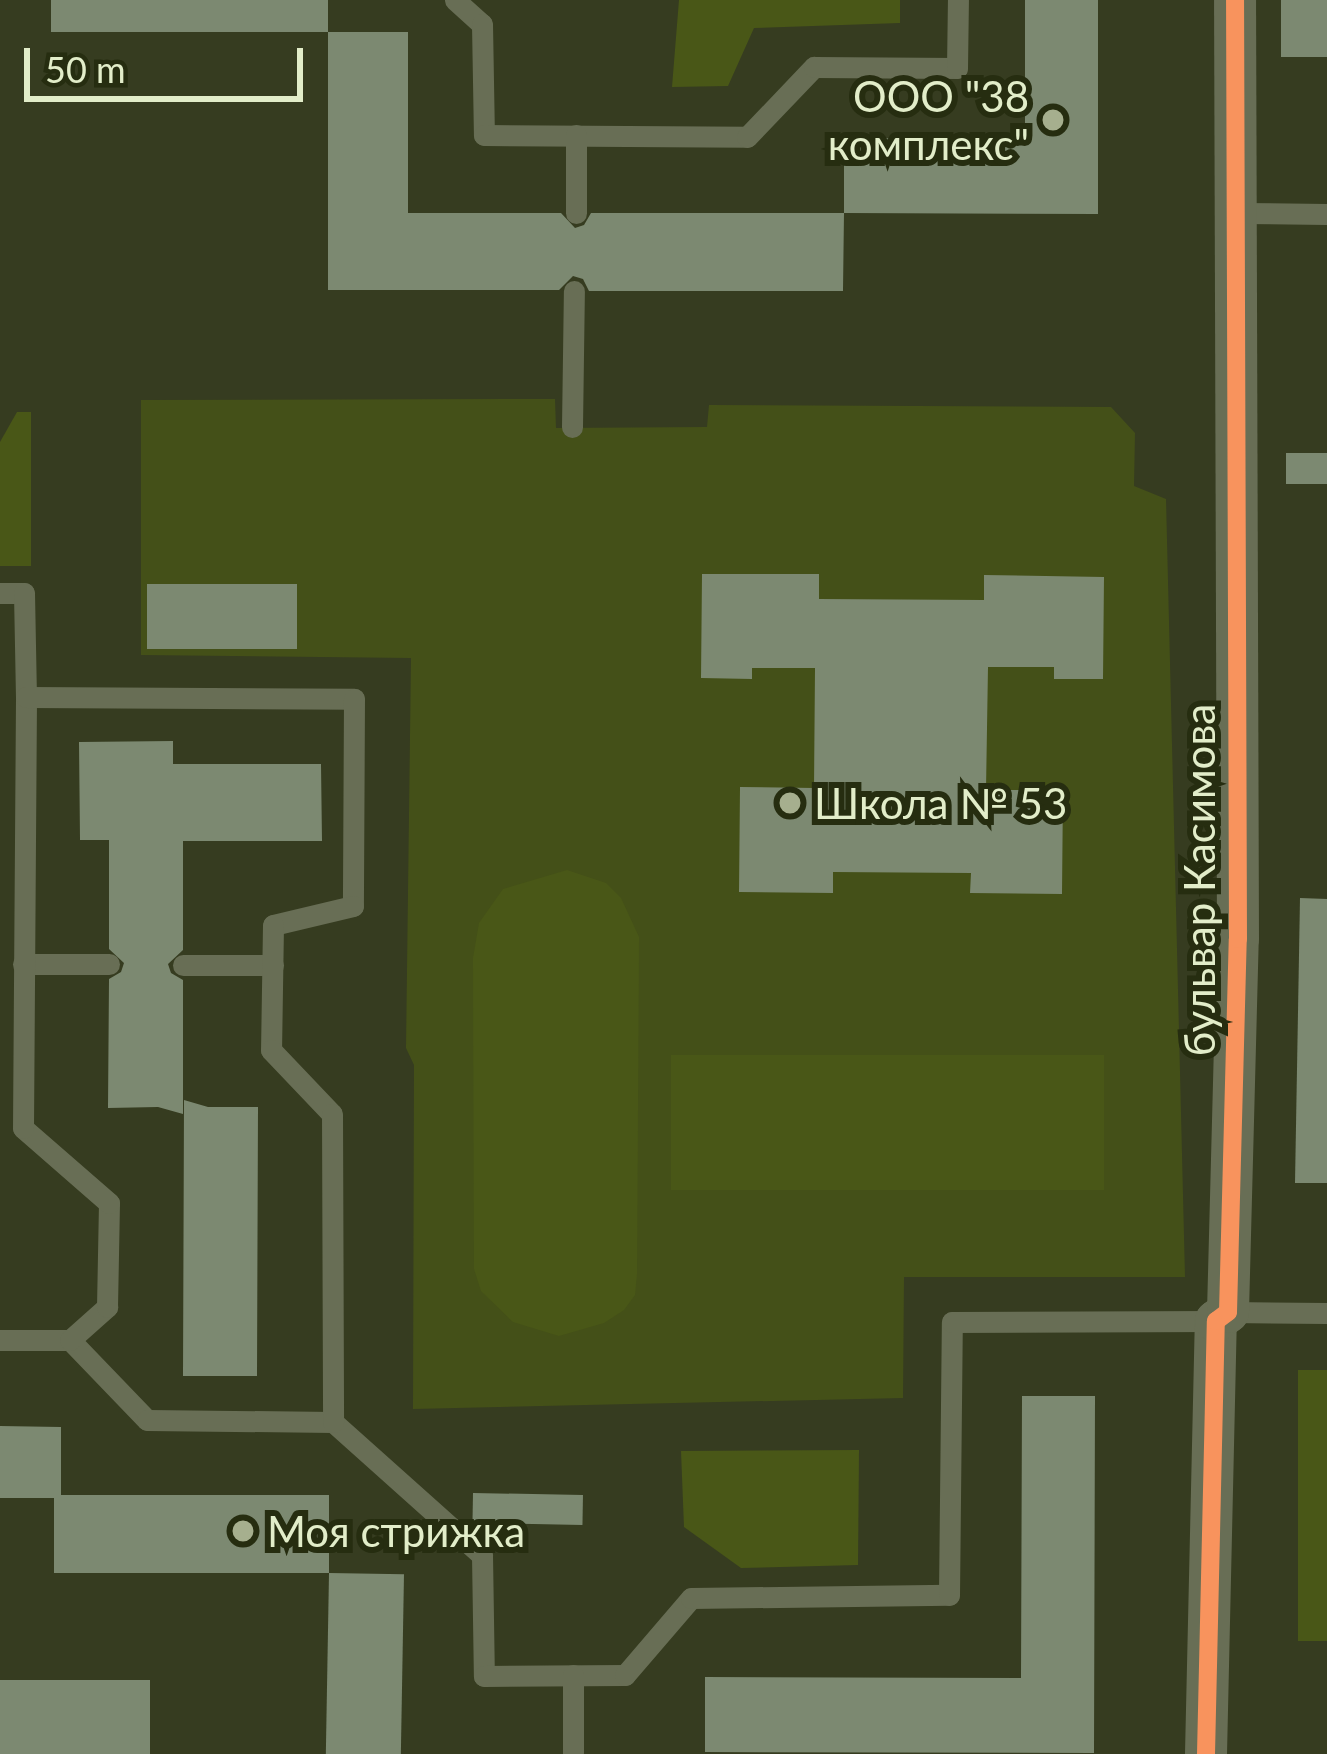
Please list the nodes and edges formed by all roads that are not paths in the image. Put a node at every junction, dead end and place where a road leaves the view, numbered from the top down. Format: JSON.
{"nodes":[{"id":1,"x":454,"y":0,"type":"edge"},
{"id":2,"x":958,"y":0,"type":"edge"},
{"id":3,"x":1235,"y":0,"type":"edge"},
{"id":4,"x":576,"y":136,"type":"junction"},
{"id":5,"x":576,"y":213,"type":"dead end"},
{"id":6,"x":1237,"y":213,"type":"junction"},
{"id":7,"x":1327,"y":214,"type":"edge"},
{"id":8,"x":574,"y":290,"type":"dead end"},
{"id":9,"x":572,"y":428,"type":"dead end"},
{"id":10,"x":0,"y":592,"type":"edge"},
{"id":11,"x":26,"y":697,"type":"junction"},
{"id":12,"x":0,"y":780,"type":"edge"},
{"id":13,"x":25,"y":781,"type":"junction"},
{"id":14,"x":23,"y":964,"type":"junction"},
{"id":15,"x":109,"y":964,"type":"dead end"},
{"id":16,"x":183,"y":965,"type":"dead end"},
{"id":17,"x":272,"y":965,"type":"junction"},
{"id":18,"x":1327,"y":1313,"type":"edge"},
{"id":19,"x":1222,"y":1317,"type":"junction"},
{"id":20,"x":0,"y":1340,"type":"edge"},
{"id":21,"x":70,"y":1340,"type":"junction"},
{"id":22,"x":333,"y":1422,"type":"junction"},
{"id":23,"x":573,"y":1675,"type":"junction"},
{"id":24,"x":573,"y":1752,"type":"edge"},
{"id":25,"x":1207,"y":1754,"type":"edge"}],
"edges":[{"from":1,"to":4,"type":"lane"},
{"from":2,"to":4,"type":"lane"},
{"from":3,"to":6,"type":"street","name":"бульвар Касимова"},
{"from":4,"to":5,"type":"lane"},
{"from":6,"to":7,"type":"lane"},
{"from":6,"to":19,"type":"street","name":"бульвар Касимова"},
{"from":8,"to":9,"type":"lane"},
{"from":10,"to":11,"type":"lane"},
{"from":11,"to":13,"type":"lane"},
{"from":11,"to":17,"type":"lane"},
{"from":12,"to":13,"type":"lane"},
{"from":13,"to":14,"type":"lane"},
{"from":14,"to":15,"type":"lane"},
{"from":14,"to":21,"type":"lane"},
{"from":16,"to":17,"type":"lane"},
{"from":17,"to":22,"type":"lane"},
{"from":18,"to":19,"type":"lane"},
{"from":19,"to":23,"type":"lane"},
{"from":19,"to":25,"type":"street","name":"бульвар Касимова"},
{"from":20,"to":21,"type":"lane"},
{"from":21,"to":22,"type":"lane"},
{"from":22,"to":23,"type":"lane"},
{"from":23,"to":24,"type":"lane"}]}
